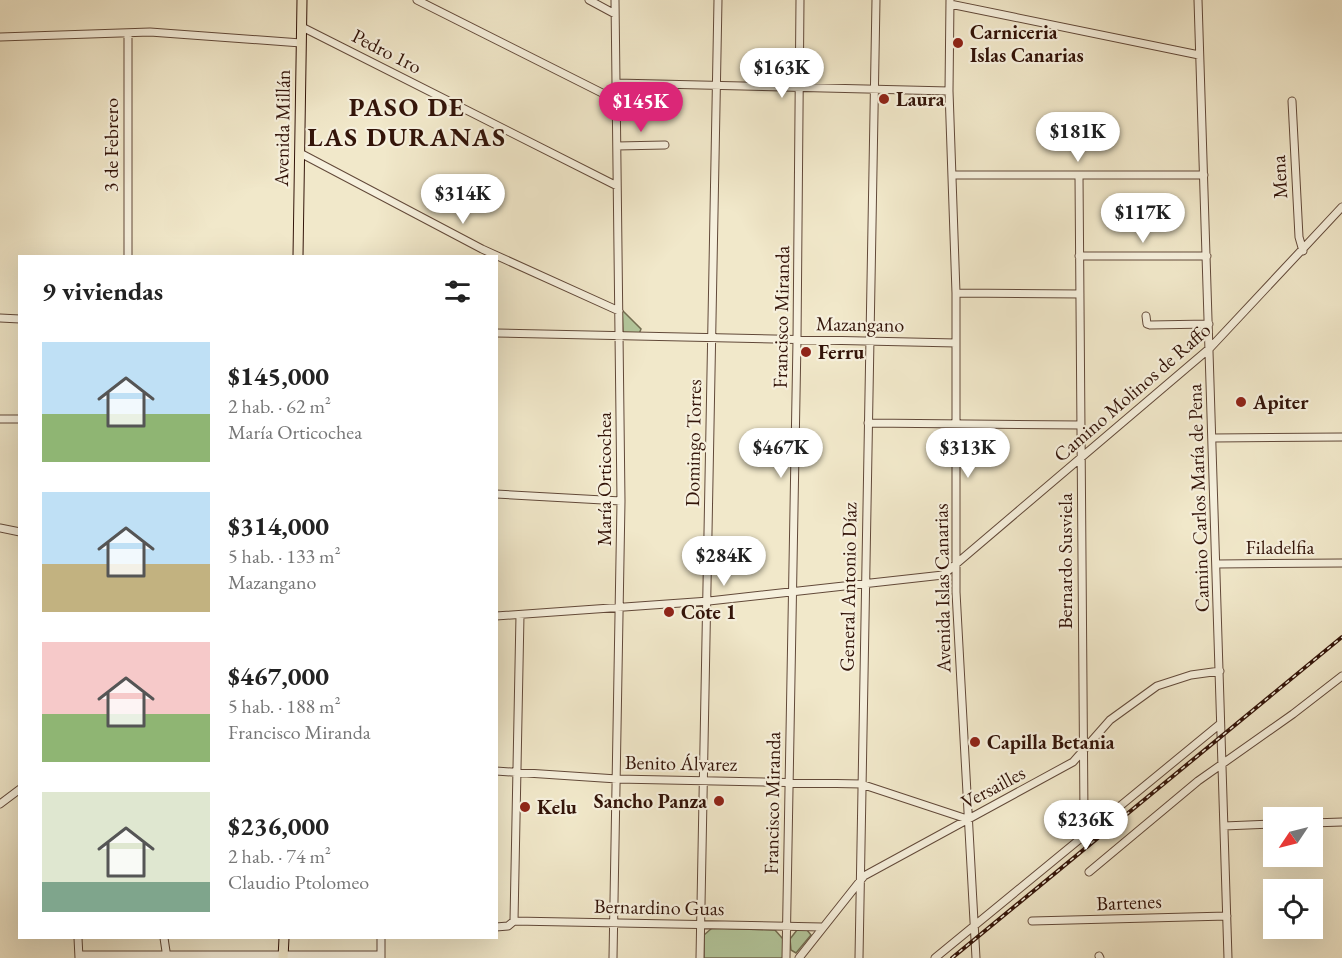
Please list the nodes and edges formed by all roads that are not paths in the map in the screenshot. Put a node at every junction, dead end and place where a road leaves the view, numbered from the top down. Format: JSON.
{"nodes":[{"id":1,"x":302,"y":0,"type":"edge"},
{"id":2,"x":417,"y":0,"type":"edge"},
{"id":3,"x":589,"y":0,"type":"edge"},
{"id":4,"x":615,"y":0,"type":"edge"},
{"id":5,"x":718,"y":0,"type":"edge"},
{"id":6,"x":801,"y":0,"type":"edge"},
{"id":7,"x":876,"y":0,"type":"edge"},
{"id":8,"x":1198,"y":0,"type":"edge"},
{"id":9,"x":950,"y":2,"type":"edge"},
{"id":10,"x":615,"y":14,"type":"junction"},
{"id":11,"x":302,"y":27,"type":"junction"},
{"id":12,"x":128,"y":33,"type":"junction"},
{"id":13,"x":0,"y":38,"type":"edge"},
{"id":14,"x":301,"y":43,"type":"junction"},
{"id":15,"x":1200,"y":55,"type":"junction"},
{"id":16,"x":616,"y":83,"type":"junction"},
{"id":17,"x":717,"y":86,"type":"junction"},
{"id":18,"x":800,"y":87,"type":"junction"},
{"id":19,"x":875,"y":89,"type":"junction"},
{"id":20,"x":950,"y":91,"type":"junction"},
{"id":21,"x":616,"y":100,"type":"junction"},
{"id":22,"x":1292,"y":102,"type":"dead end"},
{"id":23,"x":665,"y":145,"type":"dead end"},
{"id":24,"x":617,"y":146,"type":"junction"},
{"id":25,"x":300,"y":153,"type":"junction"},
{"id":26,"x":952,"y":175,"type":"junction"},
{"id":27,"x":1204,"y":175,"type":"junction"},
{"id":28,"x":1079,"y":176,"type":"junction"},
{"id":29,"x":617,"y":186,"type":"junction"},
{"id":30,"x":1342,"y":207,"type":"edge"},
{"id":31,"x":1303,"y":251,"type":"junction"},
{"id":32,"x":128,"y":255,"type":"edge"},
{"id":33,"x":298,"y":255,"type":"edge"},
{"id":34,"x":495,"y":255,"type":"edge"},
{"id":35,"x":498,"y":256,"type":"edge"},
{"id":36,"x":1079,"y":256,"type":"junction"},
{"id":37,"x":1207,"y":256,"type":"junction"},
{"id":38,"x":956,"y":293,"type":"junction"},
{"id":39,"x":1080,"y":294,"type":"junction"},
{"id":40,"x":619,"y":311,"type":"junction"},
{"id":41,"x":1146,"y":316,"type":"dead end"},
{"id":42,"x":0,"y":318,"type":"edge"},
{"id":43,"x":18,"y":319,"type":"edge"},
{"id":44,"x":1209,"y":324,"type":"junction"},
{"id":45,"x":498,"y":333,"type":"edge"},
{"id":46,"x":619,"y":337,"type":"junction"},
{"id":47,"x":711,"y":338,"type":"junction"},
{"id":48,"x":797,"y":340,"type":"junction"},
{"id":49,"x":870,"y":341,"type":"junction"},
{"id":50,"x":956,"y":343,"type":"junction"},
{"id":51,"x":1210,"y":348,"type":"junction"},
{"id":52,"x":0,"y":419,"type":"edge"},
{"id":53,"x":18,"y":419,"type":"edge"},
{"id":54,"x":867,"y":423,"type":"junction"},
{"id":55,"x":956,"y":424,"type":"junction"},
{"id":56,"x":1081,"y":426,"type":"junction"},
{"id":57,"x":1342,"y":437,"type":"edge"},
{"id":58,"x":1213,"y":438,"type":"junction"},
{"id":59,"x":1081,"y":459,"type":"junction"},
{"id":60,"x":498,"y":494,"type":"edge"},
{"id":61,"x":621,"y":501,"type":"junction"},
{"id":62,"x":0,"y":528,"type":"edge"},
{"id":63,"x":18,"y":532,"type":"edge"},
{"id":64,"x":1342,"y":563,"type":"edge"},
{"id":65,"x":1217,"y":564,"type":"junction"},
{"id":66,"x":956,"y":566,"type":"junction"},
{"id":67,"x":865,"y":586,"type":"junction"},
{"id":68,"x":791,"y":593,"type":"junction"},
{"id":69,"x":706,"y":601,"type":"junction"},
{"id":70,"x":620,"y":608,"type":"junction"},
{"id":71,"x":520,"y":615,"type":"junction"},
{"id":72,"x":498,"y":616,"type":"edge"},
{"id":73,"x":1220,"y":671,"type":"junction"},
{"id":74,"x":1342,"y":676,"type":"edge"},
{"id":75,"x":1220,"y":724,"type":"junction"},
{"id":76,"x":1083,"y":751,"type":"junction"},
{"id":77,"x":1223,"y":762,"type":"junction"},
{"id":78,"x":498,"y":771,"type":"edge"},
{"id":79,"x":517,"y":772,"type":"junction"},
{"id":80,"x":617,"y":779,"type":"junction"},
{"id":81,"x":703,"y":780,"type":"junction"},
{"id":82,"x":789,"y":782,"type":"junction"},
{"id":83,"x":861,"y":784,"type":"junction"},
{"id":84,"x":18,"y":790,"type":"edge"},
{"id":85,"x":0,"y":804,"type":"edge"},
{"id":86,"x":1084,"y":809,"type":"junction"},
{"id":87,"x":1110,"y":815,"type":"junction"},
{"id":88,"x":968,"y":819,"type":"junction"},
{"id":89,"x":1342,"y":822,"type":"edge"},
{"id":90,"x":1323,"y":823,"type":"edge"},
{"id":91,"x":1263,"y":825,"type":"edge"},
{"id":92,"x":1224,"y":826,"type":"junction"},
{"id":93,"x":1081,"y":839,"type":"junction"},
{"id":94,"x":1089,"y":872,"type":"dead end"},
{"id":95,"x":859,"y":882,"type":"junction"},
{"id":96,"x":1227,"y":916,"type":"junction"},
{"id":97,"x":514,"y":921,"type":"junction"},
{"id":98,"x":1032,"y":921,"type":"dead end"},
{"id":99,"x":614,"y":924,"type":"junction"},
{"id":100,"x":700,"y":924,"type":"junction"},
{"id":101,"x":787,"y":926,"type":"junction"},
{"id":102,"x":973,"y":926,"type":"junction"},
{"id":103,"x":498,"y":927,"type":"edge"},
{"id":104,"x":822,"y":927,"type":"junction"},
{"id":105,"x":78,"y":939,"type":"edge"},
{"id":106,"x":164,"y":939,"type":"edge"},
{"id":107,"x":284,"y":939,"type":"edge"},
{"id":108,"x":381,"y":939,"type":"edge"},
{"id":109,"x":284,"y":956,"type":"edge"},
{"id":110,"x":381,"y":956,"type":"edge"},
{"id":111,"x":79,"y":957,"type":"edge"},
{"id":112,"x":167,"y":957,"type":"edge"},
{"id":113,"x":614,"y":958,"type":"edge"},
{"id":114,"x":700,"y":958,"type":"edge"},
{"id":115,"x":786,"y":958,"type":"edge"},
{"id":116,"x":799,"y":958,"type":"edge"},
{"id":117,"x":859,"y":958,"type":"edge"},
{"id":118,"x":935,"y":958,"type":"edge"},
{"id":119,"x":976,"y":958,"type":"edge"},
{"id":120,"x":1228,"y":958,"type":"edge"}],
"edges":[{"from":1,"to":11,"type":"main road","name":"Avenida Millán"},
{"from":2,"to":21,"type":"street"},
{"from":3,"to":10,"type":"street"},
{"from":4,"to":10,"type":"street","name":"María Orticochea"},
{"from":5,"to":17,"type":"street","name":"Domingo Torres"},
{"from":6,"to":18,"type":"street","name":"Francisco Miranda"},
{"from":7,"to":19,"type":"street","name":"General Antonio Díaz"},
{"from":8,"to":15,"type":"street","name":"Camino Carlos María de Pena"},
{"from":9,"to":15,"type":"street"},
{"from":9,"to":20,"type":"street","name":"Avenida Islas Canarias"},
{"from":10,"to":16,"type":"street","name":"María Orticochea"},
{"from":11,"to":14,"type":"main road","name":"Avenida Millán"},
{"from":11,"to":29,"type":"street","name":"Pedro 1ro"},
{"from":12,"to":13,"type":"street"},
{"from":12,"to":14,"type":"street"},
{"from":12,"to":32,"type":"street","name":"3 de Febrero"},
{"from":14,"to":25,"type":"main road","name":"Avenida Millán"},
{"from":15,"to":27,"type":"street","name":"Camino Carlos María de Pena"},
{"from":16,"to":17,"type":"street"},
{"from":16,"to":21,"type":"street","name":"María Orticochea"},
{"from":17,"to":18,"type":"street"},
{"from":17,"to":47,"type":"street","name":"Domingo Torres"},
{"from":18,"to":19,"type":"street"},
{"from":18,"to":48,"type":"street","name":"Francisco Miranda"},
{"from":19,"to":20,"type":"street"},
{"from":19,"to":49,"type":"street","name":"General Antonio Díaz"},
{"from":20,"to":26,"type":"street","name":"Avenida Islas Canarias"},
{"from":21,"to":24,"type":"street","name":"María Orticochea"},
{"from":22,"to":31,"type":"street","name":"Mena"},
{"from":23,"to":24,"type":"street"},
{"from":24,"to":29,"type":"street","name":"María Orticochea"},
{"from":25,"to":33,"type":"main road","name":"Avenida Millán"},
{"from":25,"to":34,"type":"street"},
{"from":26,"to":28,"type":"street"},
{"from":26,"to":38,"type":"street","name":"Avenida Islas Canarias"},
{"from":27,"to":28,"type":"street"},
{"from":27,"to":37,"type":"street","name":"Camino Carlos María de Pena"},
{"from":28,"to":36,"type":"street","name":"Bernardo Susviela"},
{"from":29,"to":40,"type":"street","name":"María Orticochea"},
{"from":30,"to":31,"type":"street","name":"Camino Molinos de Raffo"},
{"from":31,"to":51,"type":"street","name":"Camino Molinos de Raffo"},
{"from":35,"to":40,"type":"street"},
{"from":36,"to":37,"type":"street"},
{"from":36,"to":39,"type":"street","name":"Bernardo Susviela"},
{"from":37,"to":44,"type":"street","name":"Camino Carlos María de Pena"},
{"from":38,"to":39,"type":"street"},
{"from":38,"to":50,"type":"street","name":"Avenida Islas Canarias"},
{"from":39,"to":56,"type":"street","name":"Bernardo Susviela"},
{"from":40,"to":46,"type":"street","name":"María Orticochea"},
{"from":41,"to":44,"type":"street"},
{"from":42,"to":43,"type":"street"},
{"from":44,"to":51,"type":"street","name":"Camino Carlos María de Pena"},
{"from":45,"to":46,"type":"street","name":"Mazangano"},
{"from":46,"to":47,"type":"street","name":"Mazangano"},
{"from":46,"to":61,"type":"street","name":"María Orticochea"},
{"from":47,"to":48,"type":"street","name":"Mazangano"},
{"from":47,"to":69,"type":"street","name":"Domingo Torres"},
{"from":48,"to":49,"type":"street","name":"Mazangano"},
{"from":48,"to":68,"type":"street","name":"Francisco Miranda"},
{"from":49,"to":50,"type":"street","name":"Mazangano"},
{"from":49,"to":54,"type":"street","name":"General Antonio Díaz"},
{"from":50,"to":55,"type":"street","name":"Avenida Islas Canarias"},
{"from":51,"to":58,"type":"street","name":"Camino Carlos María de Pena"},
{"from":51,"to":59,"type":"street","name":"Camino Molinos de Raffo"},
{"from":52,"to":53,"type":"street"},
{"from":54,"to":55,"type":"street"},
{"from":54,"to":67,"type":"street","name":"General Antonio Díaz"},
{"from":55,"to":56,"type":"street"},
{"from":55,"to":66,"type":"street","name":"Avenida Islas Canarias"},
{"from":56,"to":59,"type":"street","name":"Bernardo Susviela"},
{"from":57,"to":58,"type":"street"},
{"from":58,"to":65,"type":"street","name":"Camino Carlos María de Pena"},
{"from":59,"to":66,"type":"street","name":"Camino Molinos de Raffo"},
{"from":59,"to":76,"type":"street","name":"Bernardo Susviela"},
{"from":60,"to":61,"type":"street"},
{"from":61,"to":70,"type":"street","name":"María Orticochea"},
{"from":62,"to":63,"type":"street"},
{"from":64,"to":65,"type":"street","name":"Filadelfia"},
{"from":65,"to":73,"type":"street","name":"Camino Carlos María de Pena"},
{"from":66,"to":67,"type":"street","name":"Camino Molinos de Raffo"},
{"from":66,"to":88,"type":"street","name":"Avenida Islas Canarias"},
{"from":67,"to":68,"type":"street","name":"Camino Molinos de Raffo"},
{"from":67,"to":83,"type":"street","name":"General Antonio Díaz"},
{"from":68,"to":69,"type":"street","name":"Camino Molinos de Raffo"},
{"from":68,"to":82,"type":"street","name":"Francisco Miranda"},
{"from":69,"to":70,"type":"street","name":"Camino Molinos de Raffo"},
{"from":69,"to":81,"type":"street","name":"Domingo Torres"},
{"from":70,"to":71,"type":"street","name":"Camino Molinos de Raffo"},
{"from":70,"to":80,"type":"street","name":"María Orticochea"},
{"from":71,"to":72,"type":"street","name":"Camino Molinos de Raffo"},
{"from":71,"to":79,"type":"street"},
{"from":73,"to":75,"type":"street","name":"Camino Carlos María de Pena"},
{"from":73,"to":76,"type":"street","name":"Versailles"},
{"from":74,"to":77,"type":"street"},
{"from":75,"to":77,"type":"street","name":"Camino Carlos María de Pena"},
{"from":75,"to":87,"type":"street"},
{"from":76,"to":86,"type":"street","name":"Bernardo Susviela"},
{"from":76,"to":88,"type":"street","name":"Versailles"},
{"from":77,"to":92,"type":"street","name":"Camino Carlos María de Pena"},
{"from":77,"to":94,"type":"street"},
{"from":78,"to":79,"type":"street","name":"Benito Álvarez"},
{"from":79,"to":80,"type":"street","name":"Benito Álvarez"},
{"from":79,"to":97,"type":"street"},
{"from":80,"to":81,"type":"street","name":"Benito Álvarez"},
{"from":80,"to":99,"type":"street","name":"María Orticochea"},
{"from":81,"to":82,"type":"street","name":"Benito Álvarez"},
{"from":81,"to":100,"type":"street","name":"Domingo Torres"},
{"from":82,"to":83,"type":"street","name":"Benito Álvarez"},
{"from":82,"to":101,"type":"street","name":"Francisco Miranda"},
{"from":83,"to":88,"type":"street","name":"Benito Álvarez"},
{"from":83,"to":95,"type":"street","name":"General Antonio Díaz"},
{"from":84,"to":85,"type":"street"},
{"from":86,"to":87,"type":"street"},
{"from":86,"to":93,"type":"street","name":"Bernardo Susviela"},
{"from":87,"to":93,"type":"street"},
{"from":88,"to":95,"type":"street","name":"Versailles"},
{"from":88,"to":102,"type":"street","name":"Avenida Islas Canarias"},
{"from":89,"to":90,"type":"street"},
{"from":91,"to":92,"type":"street"},
{"from":92,"to":96,"type":"street","name":"Camino Carlos María de Pena"},
{"from":93,"to":102,"type":"street"},
{"from":95,"to":104,"type":"street","name":"Versailles"},
{"from":95,"to":117,"type":"street","name":"General Antonio Díaz"},
{"from":96,"to":98,"type":"street","name":"Bartenes"},
{"from":96,"to":120,"type":"street","name":"Camino Carlos María de Pena"},
{"from":97,"to":99,"type":"street","name":"Bernardino Guas"},
{"from":97,"to":103,"type":"street","name":"Bernardino Guas"},
{"from":99,"to":100,"type":"street","name":"Bernardino Guas"},
{"from":99,"to":113,"type":"street","name":"María Orticochea"},
{"from":100,"to":101,"type":"street","name":"Bernardino Guas"},
{"from":100,"to":114,"type":"street","name":"Domingo Torres"},
{"from":101,"to":104,"type":"street","name":"Bernardino Guas"},
{"from":101,"to":115,"type":"street","name":"Francisco Miranda"},
{"from":102,"to":118,"type":"street"},
{"from":102,"to":119,"type":"street","name":"Avenida Islas Canarias"},
{"from":104,"to":116,"type":"street","name":"Versailles"},
{"from":105,"to":111,"type":"street"},
{"from":106,"to":112,"type":"street"},
{"from":107,"to":109,"type":"main road"},
{"from":108,"to":110,"type":"street"},
{"from":109,"to":110,"type":"street"},
{"from":109,"to":112,"type":"street"},
{"from":111,"to":112,"type":"street"}]}
